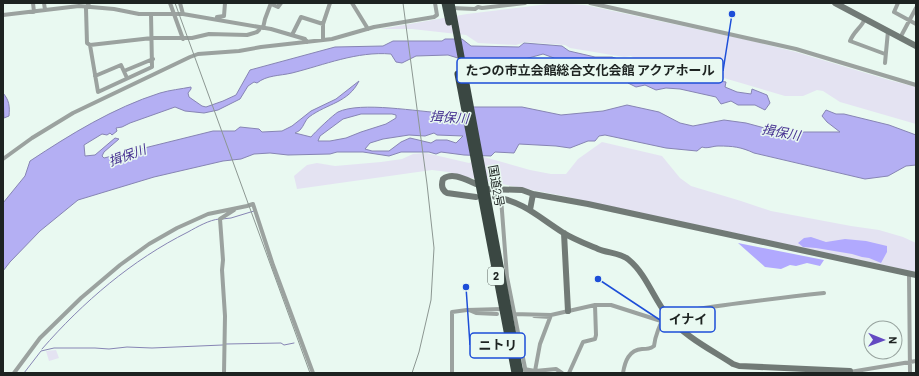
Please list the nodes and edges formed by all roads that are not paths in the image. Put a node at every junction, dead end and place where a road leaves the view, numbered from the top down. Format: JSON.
{"nodes":[{"id":1,"x":33,"y":3,"type":"edge"},
{"id":2,"x":44,"y":3,"type":"edge"},
{"id":3,"x":170,"y":3,"type":"edge"},
{"id":4,"x":180,"y":3,"type":"edge"},
{"id":5,"x":225,"y":3,"type":"edge"},
{"id":6,"x":281,"y":3,"type":"edge"},
{"id":7,"x":330,"y":3,"type":"edge"},
{"id":8,"x":352,"y":3,"type":"edge"},
{"id":9,"x":435,"y":3,"type":"edge"},
{"id":10,"x":445,"y":3,"type":"edge"},
{"id":11,"x":525,"y":3,"type":"edge"},
{"id":12,"x":590,"y":3,"type":"edge"},
{"id":13,"x":898,"y":3,"type":"edge"},
{"id":14,"x":271,"y":4,"type":"edge"},
{"id":15,"x":838,"y":4,"type":"edge"},
{"id":16,"x":78,"y":5,"type":"edge"},
{"id":17,"x":88,"y":5,"type":"edge"},
{"id":18,"x":478,"y":5,"type":"edge"},
{"id":19,"x":916,"y":8,"type":"edge"},
{"id":20,"x":45,"y":10,"type":"junction"},
{"id":21,"x":451,"y":11,"type":"edge"},
{"id":22,"x":34,"y":12,"type":"junction"},
{"id":23,"x":151,"y":14,"type":"junction"},
{"id":24,"x":174,"y":14,"type":"junction"},
{"id":25,"x":183,"y":14,"type":"junction"},
{"id":26,"x":3,"y":15,"type":"edge"},
{"id":27,"x":213,"y":18,"type":"junction"},
{"id":28,"x":864,"y":19,"type":"junction"},
{"id":29,"x":910,"y":20,"type":"junction"},
{"id":30,"x":323,"y":24,"type":"junction"},
{"id":31,"x":916,"y":24,"type":"edge"},
{"id":32,"x":261,"y":28,"type":"junction"},
{"id":33,"x":368,"y":29,"type":"junction"},
{"id":34,"x":888,"y":31,"type":"junction"},
{"id":35,"x":292,"y":35,"type":"junction"},
{"id":36,"x":152,"y":38,"type":"junction"},
{"id":37,"x":900,"y":38,"type":"junction"},
{"id":38,"x":183,"y":39,"type":"junction"},
{"id":39,"x":324,"y":40,"type":"junction"},
{"id":40,"x":307,"y":42,"type":"junction"},
{"id":41,"x":90,"y":45,"type":"junction"},
{"id":42,"x":916,"y":46,"type":"edge"},
{"id":43,"x":885,"y":54,"type":"junction"},
{"id":44,"x":152,"y":59,"type":"junction"},
{"id":45,"x":885,"y":63,"type":"dead end"},
{"id":46,"x":124,"y":71,"type":"junction"},
{"id":47,"x":95,"y":76,"type":"junction"},
{"id":48,"x":127,"y":78,"type":"junction"},
{"id":49,"x":916,"y":85,"type":"edge"},
{"id":50,"x":3,"y":159,"type":"edge"},
{"id":51,"x":481,"y":183,"type":"junction"},
{"id":52,"x":534,"y":194,"type":"junction"},
{"id":53,"x":476,"y":196,"type":"dead end"},
{"id":54,"x":498,"y":198,"type":"joint"},
{"id":55,"x":236,"y":209,"type":"junction"},
{"id":56,"x":530,"y":210,"type":"junction"},
{"id":57,"x":564,"y":233,"type":"junction"},
{"id":58,"x":909,"y":274,"type":"junction"},
{"id":59,"x":916,"y":275,"type":"edge"},
{"id":60,"x":824,"y":293,"type":"dead end"},
{"id":61,"x":595,"y":305,"type":"junction"},
{"id":62,"x":467,"y":310,"type":"junction"},
{"id":63,"x":500,"y":311,"type":"junction"},
{"id":64,"x":568,"y":311,"type":"junction"},
{"id":65,"x":512,"y":314,"type":"junction"},
{"id":66,"x":667,"y":314,"type":"junction"},
{"id":67,"x":528,"y":316,"type":"dead end"},
{"id":68,"x":550,"y":316,"type":"junction"},
{"id":69,"x":661,"y":320,"type":"junction"},
{"id":70,"x":909,"y":361,"type":"junction"},
{"id":71,"x":916,"y":361,"type":"edge"},
{"id":72,"x":532,"y":371,"type":"edge"},
{"id":73,"x":521,"y":372,"type":"edge"},
{"id":74,"x":850,"y":372,"type":"edge"},
{"id":75,"x":14,"y":373,"type":"edge"},
{"id":76,"x":224,"y":373,"type":"edge"},
{"id":77,"x":313,"y":373,"type":"edge"},
{"id":78,"x":452,"y":373,"type":"edge"},
{"id":79,"x":562,"y":373,"type":"edge"},
{"id":80,"x":569,"y":373,"type":"edge"},
{"id":81,"x":623,"y":373,"type":"edge"},
{"id":82,"x":910,"y":373,"type":"edge"}],
"edges":[{"from":1,"to":22,"type":"street"},
{"from":2,"to":20,"type":"street"},
{"from":3,"to":24,"type":"street"},
{"from":4,"to":25,"type":"street"},
{"from":5,"to":27,"type":"street"},
{"from":6,"to":14,"type":"street"},
{"from":7,"to":30,"type":"street"},
{"from":8,"to":33,"type":"street"},
{"from":9,"to":33,"type":"street"},
{"from":10,"to":21,"type":"highway","name":"国道2号","number":"2"},
{"from":11,"to":18,"type":"street"},
{"from":12,"to":49,"type":"street"},
{"from":13,"to":29,"type":"street"},
{"from":14,"to":32,"type":"street"},
{"from":15,"to":28,"type":"street"},
{"from":16,"to":17,"type":"street"},
{"from":16,"to":20,"type":"street"},
{"from":17,"to":23,"type":"street"},
{"from":17,"to":41,"type":"street"},
{"from":18,"to":21,"type":"street"},
{"from":19,"to":29,"type":"street"},
{"from":20,"to":22,"type":"street"},
{"from":21,"to":51,"type":"highway","name":"国道2号","number":"2"},
{"from":22,"to":26,"type":"street"},
{"from":23,"to":24,"type":"street"},
{"from":23,"to":36,"type":"street"},
{"from":24,"to":25,"type":"street"},
{"from":24,"to":38,"type":"street"},
{"from":25,"to":27,"type":"street"},
{"from":27,"to":32,"type":"street"},
{"from":28,"to":34,"type":"street"},
{"from":28,"to":43,"type":"street"},
{"from":29,"to":31,"type":"street"},
{"from":29,"to":37,"type":"street"},
{"from":30,"to":35,"type":"street"},
{"from":30,"to":39,"type":"street"},
{"from":32,"to":35,"type":"street"},
{"from":32,"to":38,"type":"street"},
{"from":33,"to":39,"type":"street"},
{"from":34,"to":37,"type":"street"},
{"from":34,"to":43,"type":"street"},
{"from":35,"to":40,"type":"street"},
{"from":36,"to":38,"type":"street"},
{"from":36,"to":41,"type":"street"},
{"from":36,"to":44,"type":"street"},
{"from":37,"to":42,"type":"street"},
{"from":39,"to":40,"type":"street"},
{"from":40,"to":50,"type":"street"},
{"from":41,"to":47,"type":"street"},
{"from":43,"to":45,"type":"street"},
{"from":44,"to":46,"type":"street"},
{"from":44,"to":48,"type":"street"},
{"from":46,"to":47,"type":"street"},
{"from":46,"to":48,"type":"street"},
{"from":47,"to":48,"type":"street"},
{"from":51,"to":52,"type":"street"},
{"from":51,"to":53,"type":"street"},
{"from":51,"to":63,"type":"highway","name":"国道2号","number":"2"},
{"from":51,"to":65,"type":"highway","name":"国道2号","number":"2"},
{"from":52,"to":56,"type":"street"},
{"from":52,"to":58,"type":"street"},
{"from":54,"to":56,"type":"street"},
{"from":54,"to":65,"type":"street"},
{"from":55,"to":75,"type":"street"},
{"from":55,"to":76,"type":"street"},
{"from":55,"to":77,"type":"street"},
{"from":56,"to":57,"type":"street"},
{"from":57,"to":64,"type":"street"},
{"from":57,"to":66,"type":"street"},
{"from":58,"to":59,"type":"street"},
{"from":58,"to":70,"type":"street"},
{"from":60,"to":66,"type":"street"},
{"from":61,"to":64,"type":"street"},
{"from":61,"to":69,"type":"street"},
{"from":61,"to":80,"type":"street"},
{"from":62,"to":63,"type":"street"},
{"from":62,"to":63,"type":"street"},
{"from":62,"to":78,"type":"street"},
{"from":63,"to":73,"type":"highway","name":"国道2号","number":"2"},
{"from":64,"to":68,"type":"street"},
{"from":65,"to":68,"type":"street"},
{"from":65,"to":73,"type":"highway","name":"国道2号","number":"2"},
{"from":66,"to":69,"type":"street"},
{"from":66,"to":74,"type":"street"},
{"from":67,"to":68,"type":"street"},
{"from":68,"to":72,"type":"street"},
{"from":69,"to":81,"type":"street"},
{"from":70,"to":71,"type":"street"},
{"from":70,"to":74,"type":"street"},
{"from":70,"to":82,"type":"street"},
{"from":72,"to":73,"type":"street"},
{"from":72,"to":79,"type":"street"}]}
